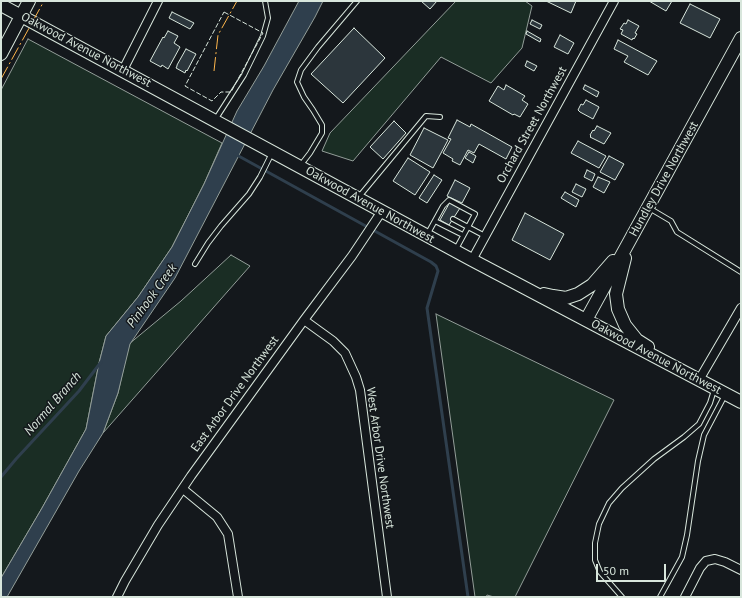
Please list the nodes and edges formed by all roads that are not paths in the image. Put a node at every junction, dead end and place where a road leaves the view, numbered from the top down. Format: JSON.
{"nodes":[{"id":1,"x":29,"y":1,"type":"edge"},
{"id":2,"x":158,"y":1,"type":"edge"},
{"id":3,"x":265,"y":1,"type":"edge"},
{"id":4,"x":357,"y":1,"type":"edge"},
{"id":5,"x":614,"y":1,"type":"edge"},
{"id":6,"x":1,"y":5,"type":"edge"},
{"id":7,"x":21,"y":16,"type":"junction"},
{"id":8,"x":741,"y":38,"type":"edge"},
{"id":9,"x":3,"y":47,"type":"edge"},
{"id":10,"x":123,"y":70,"type":"junction"},
{"id":11,"x":440,"y":117,"type":"dead end"},
{"id":12,"x":215,"y":120,"type":"junction"},
{"id":13,"x":273,"y":152,"type":"junction"},
{"id":14,"x":300,"y":166,"type":"junction"},
{"id":15,"x":358,"y":198,"type":"junction"},
{"id":16,"x":648,"y":208,"type":"junction"},
{"id":17,"x":382,"y":211,"type":"junction"},
{"id":18,"x":453,"y":219,"type":"dead end"},
{"id":19,"x":435,"y":221,"type":"junction"},
{"id":20,"x":468,"y":226,"type":"junction"},
{"id":21,"x":427,"y":236,"type":"junction"},
{"id":22,"x":463,"y":236,"type":"junction"},
{"id":23,"x":485,"y":236,"type":"junction"},
{"id":24,"x":627,"y":245,"type":"junction"},
{"id":25,"x":454,"y":251,"type":"junction"},
{"id":26,"x":472,"y":260,"type":"junction"},
{"id":27,"x":195,"y":264,"type":"dead end"},
{"id":28,"x":741,"y":272,"type":"edge"},
{"id":29,"x":527,"y":289,"type":"junction"},
{"id":30,"x":741,"y":308,"type":"edge"},
{"id":31,"x":304,"y":320,"type":"junction"},
{"id":32,"x":586,"y":320,"type":"junction"},
{"id":33,"x":677,"y":369,"type":"junction"},
{"id":34,"x":699,"y":380,"type":"junction"},
{"id":35,"x":715,"y":388,"type":"junction"},
{"id":36,"x":726,"y":394,"type":"junction"},
{"id":37,"x":741,"y":402,"type":"edge"},
{"id":38,"x":182,"y":489,"type":"junction"},
{"id":39,"x":741,"y":570,"type":"edge"},
{"id":40,"x":117,"y":597,"type":"edge"},
{"id":41,"x":238,"y":597,"type":"edge"},
{"id":42,"x":387,"y":597,"type":"edge"},
{"id":43,"x":622,"y":597,"type":"edge"},
{"id":44,"x":660,"y":597,"type":"edge"},
{"id":45,"x":685,"y":597,"type":"edge"}],
"edges":[{"from":1,"to":7,"type":"street"},
{"from":2,"to":10,"type":"street"},
{"from":3,"to":12,"type":"lane"},
{"from":4,"to":14,"type":"lane"},
{"from":5,"to":23,"type":"street","name":"Orchard Street Northwest"},
{"from":6,"to":7,"type":"street","name":"Oakwood Avenue Northwest"},
{"from":7,"to":9,"type":"street"},
{"from":7,"to":10,"type":"street","name":"Oakwood Avenue Northwest"},
{"from":8,"to":16,"type":"street","name":"Hundley Drive Northwest"},
{"from":10,"to":12,"type":"street","name":"Oakwood Avenue Northwest"},
{"from":11,"to":15,"type":"lane"},
{"from":12,"to":13,"type":"street","name":"Oakwood Avenue Northwest"},
{"from":13,"to":14,"type":"street","name":"Oakwood Avenue Northwest"},
{"from":13,"to":27,"type":"lane"},
{"from":14,"to":15,"type":"street","name":"Oakwood Avenue Northwest"},
{"from":15,"to":17,"type":"street","name":"Oakwood Avenue Northwest"},
{"from":16,"to":24,"type":"street","name":"Hundley Drive Northwest"},
{"from":16,"to":28,"type":"lane"},
{"from":17,"to":21,"type":"street","name":"Oakwood Avenue Northwest"},
{"from":17,"to":31,"type":"street","name":"East Arbor Drive Northwest"},
{"from":18,"to":20,"type":"lane"},
{"from":19,"to":20,"type":"lane"},
{"from":19,"to":21,"type":"lane"},
{"from":19,"to":22,"type":"lane"},
{"from":20,"to":22,"type":"lane"},
{"from":20,"to":23,"type":"lane"},
{"from":21,"to":25,"type":"street","name":"Oakwood Avenue Northwest"},
{"from":22,"to":25,"type":"lane"},
{"from":23,"to":26,"type":"street","name":"Orchard Street Northwest"},
{"from":24,"to":29,"type":"street"},
{"from":24,"to":32,"type":"street","name":"Hundley Drive Northwest"},
{"from":24,"to":33,"type":"street"},
{"from":25,"to":26,"type":"street","name":"Oakwood Avenue Northwest"},
{"from":26,"to":29,"type":"street","name":"Oakwood Avenue Northwest"},
{"from":29,"to":32,"type":"street","name":"Oakwood Avenue Northwest"},
{"from":30,"to":34,"type":"street"},
{"from":31,"to":38,"type":"street","name":"East Arbor Drive Northwest"},
{"from":31,"to":42,"type":"street","name":"West Arbor Drive Northwest"},
{"from":32,"to":33,"type":"street","name":"Oakwood Avenue Northwest"},
{"from":33,"to":34,"type":"street","name":"Oakwood Avenue Northwest"},
{"from":34,"to":35,"type":"street","name":"Oakwood Avenue Northwest"},
{"from":35,"to":36,"type":"street","name":"Oakwood Avenue Northwest"},
{"from":35,"to":43,"type":"lane"},
{"from":36,"to":37,"type":"street","name":"Oakwood Avenue Northwest"},
{"from":36,"to":44,"type":"lane"},
{"from":38,"to":40,"type":"street","name":"East Arbor Drive Northwest"},
{"from":38,"to":41,"type":"street"},
{"from":39,"to":45,"type":"street"}]}
